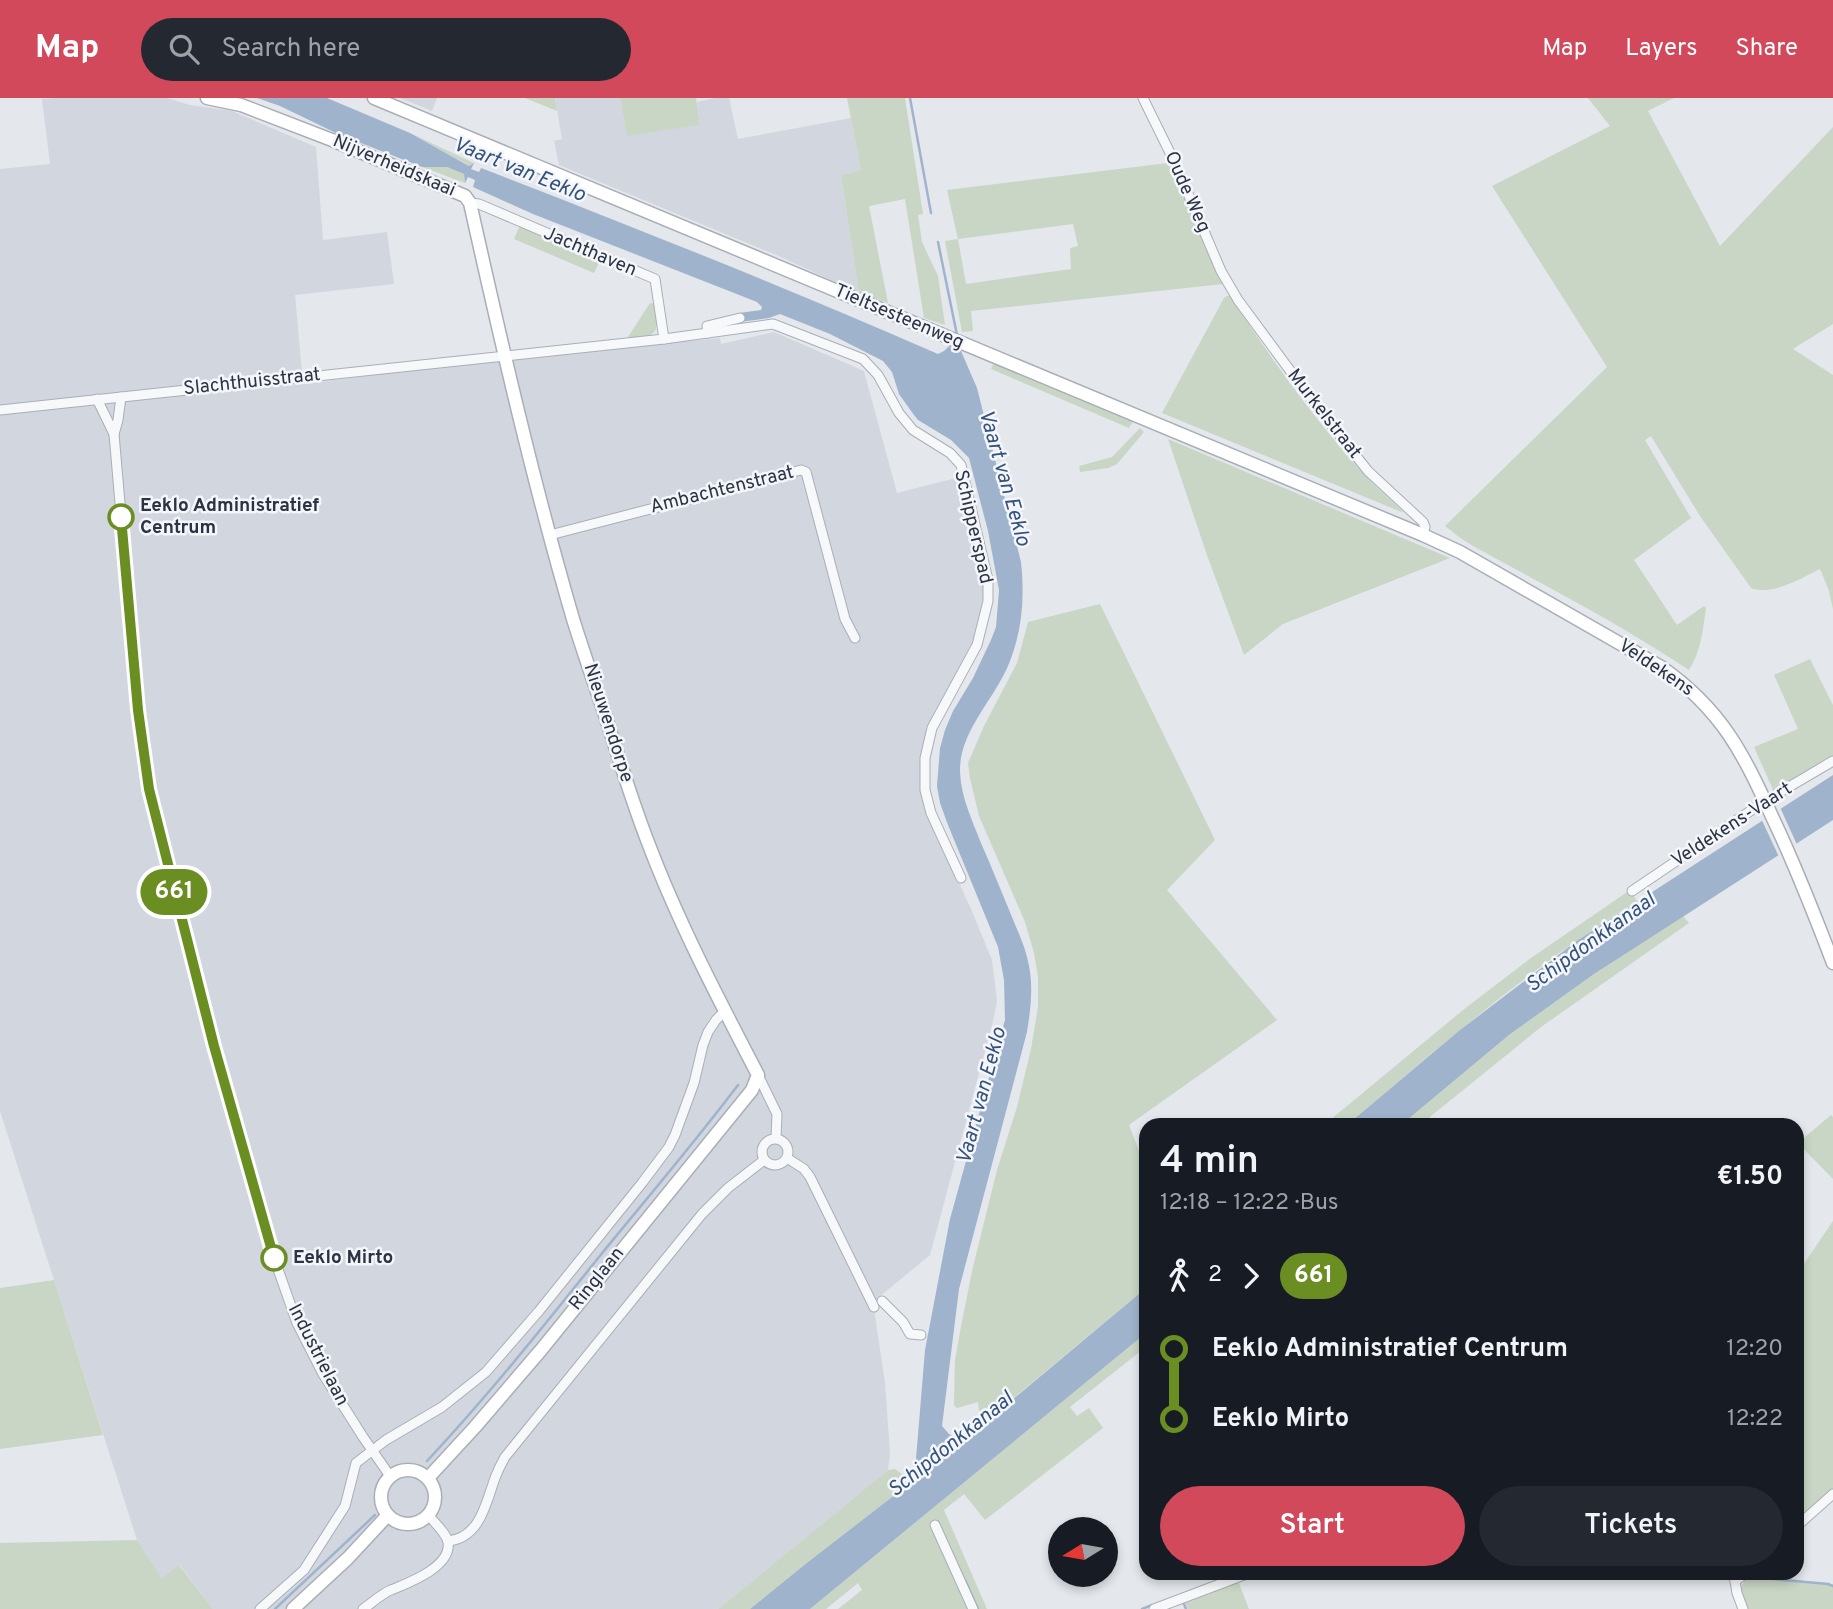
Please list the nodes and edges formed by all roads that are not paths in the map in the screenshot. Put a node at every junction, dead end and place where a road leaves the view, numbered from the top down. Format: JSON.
{"nodes":[{"id":1,"x":207,"y":98,"type":"edge"},
{"id":2,"x":374,"y":98,"type":"edge"},
{"id":3,"x":1143,"y":98,"type":"edge"},
{"id":4,"x":470,"y":202,"type":"junction"},
{"id":5,"x":1229,"y":286,"type":"joint"},
{"id":6,"x":740,"y":318,"type":"dead end"},
{"id":7,"x":708,"y":333,"type":"junction"},
{"id":8,"x":664,"y":339,"type":"junction"},
{"id":9,"x":504,"y":355,"type":"junction"},
{"id":10,"x":121,"y":397,"type":"junction"},
{"id":11,"x":96,"y":399,"type":"junction"},
{"id":12,"x":0,"y":410,"type":"edge"},
{"id":13,"x":114,"y":434,"type":"junction"},
{"id":14,"x":550,"y":535,"type":"junction"},
{"id":15,"x":1423,"y":535,"type":"junction"},
{"id":16,"x":855,"y":638,"type":"dead end"},
{"id":17,"x":1833,"y":761,"type":"edge"},
{"id":18,"x":1766,"y":803,"type":"junction"},
{"id":19,"x":961,"y":878,"type":"dead end"},
{"id":20,"x":1632,"y":891,"type":"dead end"},
{"id":21,"x":1833,"y":963,"type":"edge"},
{"id":22,"x":725,"y":1011,"type":"junction"},
{"id":23,"x":758,"y":1075,"type":"junction"},
{"id":24,"x":776,"y":1138,"type":"junction"},
{"id":25,"x":787,"y":1158,"type":"junction"},
{"id":26,"x":764,"y":1160,"type":"junction"},
{"id":27,"x":921,"y":1335,"type":"dead end"},
{"id":28,"x":372,"y":1450,"type":"junction"},
{"id":29,"x":390,"y":1476,"type":"junction"},
{"id":30,"x":428,"y":1478,"type":"junction"},
{"id":31,"x":1833,"y":1494,"type":"edge"},
{"id":32,"x":428,"y":1515,"type":"junction"},
{"id":33,"x":387,"y":1516,"type":"junction"},
{"id":34,"x":1804,"y":1520,"type":"edge"},
{"id":35,"x":934,"y":1525,"type":"dead end"},
{"id":36,"x":448,"y":1541,"type":"junction"},
{"id":37,"x":1231,"y":1580,"type":"edge"},
{"id":38,"x":1735,"y":1581,"type":"edge"},
{"id":39,"x":260,"y":1609,"type":"edge"},
{"id":40,"x":293,"y":1609,"type":"edge"},
{"id":41,"x":363,"y":1609,"type":"edge"},
{"id":42,"x":973,"y":1609,"type":"edge"},
{"id":43,"x":1154,"y":1609,"type":"edge"},
{"id":44,"x":1743,"y":1609,"type":"edge"}],
"edges":[{"from":1,"to":4,"type":"main road","name":"Nijverheidskaai"},
{"from":2,"to":15,"type":"main road","name":"Tieltsesteenweg"},
{"from":3,"to":5,"type":"street","name":"Oude Weg"},
{"from":4,"to":8,"type":"street","name":"Jachthaven"},
{"from":4,"to":9,"type":"main road","name":"Nijverheidskaai"},
{"from":5,"to":15,"type":"street","name":"Murkelstraat"},
{"from":6,"to":7,"type":"street"},
{"from":7,"to":8,"type":"street","name":"Schipperspad"},
{"from":7,"to":19,"type":"street","name":"Schipperspad"},
{"from":8,"to":9,"type":"street","name":"Slachthuisstraat"},
{"from":9,"to":10,"type":"street","name":"Slachthuisstraat"},
{"from":9,"to":14,"type":"main road","name":"Nieuwendorpe"},
{"from":10,"to":11,"type":"street","name":"Slachthuisstraat"},
{"from":10,"to":13,"type":"street","name":"Industrielaan"},
{"from":11,"to":12,"type":"street","name":"Slachthuisstraat"},
{"from":11,"to":13,"type":"street","name":"Industrielaan"},
{"from":13,"to":28,"type":"street","name":"Industrielaan"},
{"from":14,"to":16,"type":"street","name":"Ambachtenstraat"},
{"from":14,"to":22,"type":"main road","name":"Nieuwendorpe"},
{"from":15,"to":18,"type":"main road","name":"Veldekens"},
{"from":17,"to":18,"type":"street","name":"Veldekens-Vaart"},
{"from":18,"to":20,"type":"street","name":"Veldekens-Vaart"},
{"from":18,"to":21,"type":"main road","name":"Veldekens"},
{"from":22,"to":23,"type":"main road","name":"Nieuwendorpe"},
{"from":22,"to":28,"type":"street","name":"Ringlaan"},
{"from":23,"to":24,"type":"street"},
{"from":23,"to":30,"type":"main road","name":"Ringlaan"},
{"from":24,"to":25,"type":"street"},
{"from":24,"to":26,"type":"street"},
{"from":25,"to":26,"type":"street"},
{"from":25,"to":27,"type":"street"},
{"from":26,"to":36,"type":"street"},
{"from":28,"to":29,"type":"street","name":"Industrielaan"},
{"from":28,"to":39,"type":"street"},
{"from":29,"to":30,"type":"main road"},
{"from":29,"to":33,"type":"main road"},
{"from":30,"to":32,"type":"main road"},
{"from":31,"to":34,"type":"street"},
{"from":32,"to":33,"type":"main road"},
{"from":32,"to":36,"type":"street"},
{"from":33,"to":40,"type":"main road"},
{"from":35,"to":42,"type":"street"},
{"from":36,"to":41,"type":"street"},
{"from":37,"to":43,"type":"street"},
{"from":38,"to":44,"type":"street"}]}
